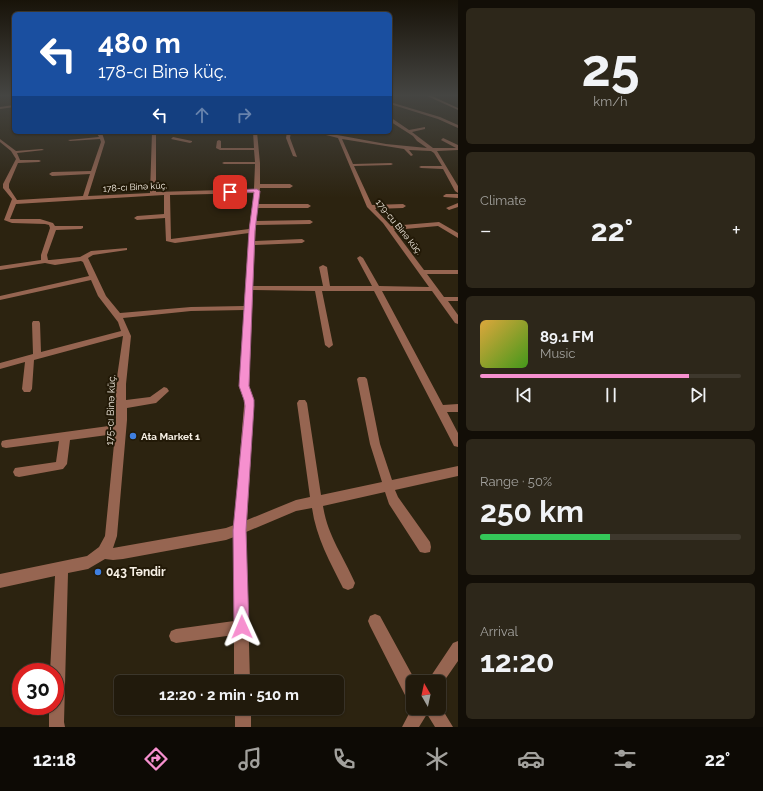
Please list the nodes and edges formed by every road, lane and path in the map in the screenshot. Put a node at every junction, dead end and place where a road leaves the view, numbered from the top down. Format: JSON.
{"nodes":[{"id":1,"x":414,"y":130,"type":"edge"},
{"id":2,"x":409,"y":131,"type":"joint"},
{"id":3,"x":99,"y":134,"type":"edge"},
{"id":4,"x":154,"y":134,"type":"edge"},
{"id":5,"x":196,"y":134,"type":"dead end"},
{"id":6,"x":255,"y":134,"type":"edge"},
{"id":7,"x":289,"y":134,"type":"edge"},
{"id":8,"x":316,"y":134,"type":"edge"},
{"id":9,"x":326,"y":134,"type":"edge"},
{"id":10,"x":340,"y":137,"type":"junction"},
{"id":11,"x":314,"y":139,"type":"dead end"},
{"id":12,"x":443,"y":139,"type":"dead end"},
{"id":13,"x":0,"y":140,"type":"edge"},
{"id":14,"x":70,"y":140,"type":"dead end"},
{"id":15,"x":102,"y":140,"type":"junction"},
{"id":16,"x":219,"y":141,"type":"dead end"},
{"id":17,"x":190,"y":142,"type":"dead end"},
{"id":18,"x":88,"y":143,"type":"dead end"},
{"id":19,"x":376,"y":143,"type":"junction"},
{"id":20,"x":405,"y":147,"type":"junction"},
{"id":21,"x":458,"y":148,"type":"edge"},
{"id":22,"x":257,"y":149,"type":"junction"},
{"id":23,"x":433,"y":149,"type":"junction"},
{"id":24,"x":41,"y":150,"type":"dead end"},
{"id":25,"x":16,"y":152,"type":"junction"},
{"id":26,"x":379,"y":152,"type":"dead end"},
{"id":27,"x":411,"y":155,"type":"dead end"},
{"id":28,"x":295,"y":156,"type":"dead end"},
{"id":29,"x":39,"y":161,"type":"dead end"},
{"id":30,"x":17,"y":162,"type":"junction"},
{"id":31,"x":224,"y":163,"type":"dead end"},
{"id":32,"x":258,"y":163,"type":"junction"},
{"id":33,"x":391,"y":164,"type":"dead end"},
{"id":34,"x":352,"y":165,"type":"junction"},
{"id":35,"x":421,"y":167,"type":"dead end"},
{"id":36,"x":445,"y":168,"type":"junction"},
{"id":37,"x":93,"y":172,"type":"junction"},
{"id":38,"x":52,"y":174,"type":"dead end"},
{"id":39,"x":290,"y":186,"type":"dead end"},
{"id":40,"x":257,"y":188,"type":"junction"},
{"id":41,"x":458,"y":191,"type":"edge"},
{"id":42,"x":153,"y":194,"type":"junction"},
{"id":43,"x":167,"y":194,"type":"junction"},
{"id":44,"x":446,"y":196,"type":"dead end"},
{"id":45,"x":458,"y":196,"type":"edge"},
{"id":46,"x":85,"y":198,"type":"junction"},
{"id":47,"x":15,"y":202,"type":"junction"},
{"id":48,"x":458,"y":205,"type":"edge"},
{"id":49,"x":256,"y":206,"type":"junction"},
{"id":50,"x":308,"y":206,"type":"dead end"},
{"id":51,"x":403,"y":206,"type":"dead end"},
{"id":52,"x":370,"y":207,"type":"junction"},
{"id":53,"x":449,"y":208,"type":"dead end"},
{"id":54,"x":167,"y":216,"type":"junction"},
{"id":55,"x":137,"y":218,"type":"dead end"},
{"id":56,"x":3,"y":220,"type":"edge"},
{"id":57,"x":310,"y":222,"type":"dead end"},
{"id":58,"x":81,"y":227,"type":"dead end"},
{"id":59,"x":253,"y":227,"type":"junction"},
{"id":60,"x":53,"y":228,"type":"junction"},
{"id":61,"x":390,"y":228,"type":"junction"},
{"id":62,"x":458,"y":236,"type":"edge"},
{"id":63,"x":302,"y":240,"type":"dead end"},
{"id":64,"x":251,"y":242,"type":"junction"},
{"id":65,"x":125,"y":249,"type":"dead end"},
{"id":66,"x":360,"y":258,"type":"dead end"},
{"id":67,"x":82,"y":259,"type":"junction"},
{"id":68,"x":45,"y":261,"type":"junction"},
{"id":69,"x":323,"y":267,"type":"dead end"},
{"id":70,"x":0,"y":268,"type":"edge"},
{"id":71,"x":423,"y":272,"type":"junction"},
{"id":72,"x":458,"y":272,"type":"edge"},
{"id":73,"x":94,"y":278,"type":"junction"},
{"id":74,"x":248,"y":288,"type":"junction"},
{"id":75,"x":322,"y":289,"type":"junction"},
{"id":76,"x":435,"y":289,"type":"junction"},
{"id":77,"x":378,"y":290,"type":"junction"},
{"id":78,"x":3,"y":298,"type":"edge"},
{"id":79,"x":442,"y":299,"type":"junction"},
{"id":80,"x":458,"y":299,"type":"edge"},
{"id":81,"x":7,"y":307,"type":"dead end"},
{"id":82,"x":247,"y":308,"type":"junction"},
{"id":83,"x":118,"y":316,"type":"junction"},
{"id":84,"x":458,"y":321,"type":"edge"},
{"id":85,"x":36,"y":323,"type":"dead end"},
{"id":86,"x":126,"y":332,"type":"junction"},
{"id":87,"x":329,"y":345,"type":"dead end"},
{"id":88,"x":34,"y":357,"type":"junction"},
{"id":89,"x":0,"y":366,"type":"edge"},
{"id":90,"x":362,"y":379,"type":"dead end"},
{"id":91,"x":26,"y":389,"type":"dead end"},
{"id":92,"x":164,"y":391,"type":"dead end"},
{"id":93,"x":302,"y":403,"type":"dead end"},
{"id":94,"x":122,"y":405,"type":"junction"},
{"id":95,"x":458,"y":408,"type":"edge"},
{"id":96,"x":440,"y":409,"type":"junction"},
{"id":97,"x":121,"y":429,"type":"junction"},
{"id":98,"x":65,"y":436,"type":"junction"},
{"id":99,"x":458,"y":443,"type":"edge"},
{"id":100,"x":6,"y":444,"type":"dead end"},
{"id":101,"x":458,"y":471,"type":"edge"},
{"id":102,"x":19,"y":472,"type":"dead end"},
{"id":103,"x":388,"y":486,"type":"junction"},
{"id":104,"x":315,"y":501,"type":"junction"},
{"id":105,"x":240,"y":530,"type":"junction"},
{"id":106,"x":425,"y":548,"type":"dead end"},
{"id":107,"x":104,"y":552,"type":"junction"},
{"id":108,"x":62,"y":568,"type":"junction"},
{"id":109,"x":0,"y":581,"type":"edge"},
{"id":110,"x":348,"y":583,"type":"dead end"},
{"id":111,"x":375,"y":621,"type":"dead end"},
{"id":112,"x":242,"y":627,"type":"junction"},
{"id":113,"x":176,"y":636,"type":"dead end"},
{"id":114,"x":458,"y":648,"type":"edge"},
{"id":115,"x":242,"y":675,"type":"edge"},
{"id":116,"x":440,"y":675,"type":"edge"},
{"id":117,"x":406,"y":680,"type":"edge"},
{"id":118,"x":243,"y":715,"type":"edge"},
{"id":119,"x":417,"y":715,"type":"edge"},
{"id":120,"x":437,"y":715,"type":"edge"},
{"id":121,"x":57,"y":727,"type":"edge"},
{"id":122,"x":243,"y":727,"type":"edge"},
{"id":123,"x":410,"y":727,"type":"edge"},
{"id":124,"x":445,"y":727,"type":"edge"}],
"edges":[{"from":1,"to":2,"type":"street"},
{"from":2,"to":23,"type":"street"},
{"from":3,"to":15,"type":"street"},
{"from":4,"to":5,"type":"street"},
{"from":4,"to":17,"type":"street"},
{"from":4,"to":42,"type":"street"},
{"from":6,"to":22,"type":"street"},
{"from":7,"to":28,"type":"street"},
{"from":8,"to":11,"type":"street"},
{"from":9,"to":10,"type":"street"},
{"from":10,"to":19,"type":"street"},
{"from":10,"to":34,"type":"street","name":"179-cu Binə küç."},
{"from":12,"to":21,"type":"street"},
{"from":13,"to":25,"type":"street"},
{"from":14,"to":15,"type":"street"},
{"from":15,"to":18,"type":"street"},
{"from":15,"to":37,"type":"street"},
{"from":16,"to":22,"type":"street"},
{"from":19,"to":20,"type":"street"},
{"from":19,"to":26,"type":"street"},
{"from":20,"to":23,"type":"street"},
{"from":20,"to":27,"type":"street"},
{"from":21,"to":23,"type":"street"},
{"from":22,"to":32,"type":"street"},
{"from":23,"to":36,"type":"street"},
{"from":24,"to":25,"type":"street"},
{"from":25,"to":30,"type":"street"},
{"from":29,"to":30,"type":"street"},
{"from":30,"to":47,"type":"street"},
{"from":31,"to":32,"type":"street"},
{"from":32,"to":40,"type":"street"},
{"from":33,"to":34,"type":"street"},
{"from":34,"to":52,"type":"street","name":"179-cu Binə küç."},
{"from":35,"to":36,"type":"street"},
{"from":36,"to":41,"type":"street"},
{"from":37,"to":38,"type":"street"},
{"from":37,"to":46,"type":"street"},
{"from":39,"to":40,"type":"street","name":"178-cı Binə küç."},
{"from":40,"to":43,"type":"street","name":"178-cı Binə küç."},
{"from":40,"to":49,"type":"street"},
{"from":42,"to":43,"type":"street","name":"178-cı Binə küç."},
{"from":42,"to":46,"type":"street","name":"178-cı Binə küç."},
{"from":43,"to":54,"type":"street"},
{"from":44,"to":45,"type":"street"},
{"from":46,"to":47,"type":"street","name":"178-cı Binə küç."},
{"from":47,"to":56,"type":"street"},
{"from":48,"to":53,"type":"street"},
{"from":49,"to":50,"type":"street"},
{"from":49,"to":59,"type":"street"},
{"from":51,"to":52,"type":"street"},
{"from":52,"to":61,"type":"street","name":"179-cu Binə küç."},
{"from":54,"to":55,"type":"street"},
{"from":54,"to":59,"type":"street"},
{"from":56,"to":60,"type":"street"},
{"from":57,"to":59,"type":"street"},
{"from":58,"to":60,"type":"street"},
{"from":59,"to":64,"type":"street"},
{"from":60,"to":68,"type":"street"},
{"from":61,"to":62,"type":"street"},
{"from":61,"to":71,"type":"street","name":"179-cu Binə küç."},
{"from":63,"to":64,"type":"street"},
{"from":64,"to":74,"type":"street"},
{"from":65,"to":67,"type":"street"},
{"from":66,"to":77,"type":"street"},
{"from":67,"to":68,"type":"street"},
{"from":67,"to":73,"type":"street","name":"175-cı Binə küç."},
{"from":68,"to":70,"type":"street"},
{"from":69,"to":75,"type":"street"},
{"from":71,"to":72,"type":"street"},
{"from":71,"to":76,"type":"street","name":"179-cu Binə küç."},
{"from":73,"to":78,"type":"street"},
{"from":73,"to":83,"type":"street","name":"175-cı Binə küç."},
{"from":74,"to":75,"type":"street"},
{"from":74,"to":82,"type":"street"},
{"from":75,"to":77,"type":"street"},
{"from":75,"to":87,"type":"street"},
{"from":76,"to":77,"type":"street"},
{"from":76,"to":79,"type":"street","name":"179-cu Binə küç."},
{"from":77,"to":96,"type":"street"},
{"from":78,"to":81,"type":"street"},
{"from":79,"to":80,"type":"street"},
{"from":79,"to":84,"type":"street","name":"179-cu Binə küç."},
{"from":82,"to":83,"type":"street"},
{"from":82,"to":105,"type":"street"},
{"from":83,"to":86,"type":"street","name":"175-cı Binə küç."},
{"from":85,"to":88,"type":"street"},
{"from":86,"to":88,"type":"street"},
{"from":86,"to":94,"type":"street","name":"175-cı Binə küç."},
{"from":88,"to":89,"type":"street"},
{"from":88,"to":91,"type":"street"},
{"from":90,"to":103,"type":"street"},
{"from":92,"to":94,"type":"street"},
{"from":93,"to":104,"type":"street"},
{"from":94,"to":97,"type":"street","name":"175-cı Binə küç."},
{"from":95,"to":96,"type":"street"},
{"from":96,"to":99,"type":"street"},
{"from":97,"to":98,"type":"street"},
{"from":97,"to":107,"type":"street","name":"175-cı Binə küç."},
{"from":98,"to":100,"type":"street"},
{"from":98,"to":102,"type":"street"},
{"from":101,"to":103,"type":"street"},
{"from":103,"to":104,"type":"street"},
{"from":103,"to":106,"type":"street"},
{"from":104,"to":105,"type":"street"},
{"from":104,"to":110,"type":"street"},
{"from":105,"to":107,"type":"street"},
{"from":105,"to":112,"type":"street"},
{"from":107,"to":108,"type":"street"},
{"from":108,"to":109,"type":"street"},
{"from":108,"to":121,"type":"street"},
{"from":111,"to":117,"type":"street"},
{"from":112,"to":113,"type":"street"},
{"from":112,"to":115,"type":"street"},
{"from":114,"to":116,"type":"street"},
{"from":118,"to":122,"type":"street"},
{"from":119,"to":123,"type":"street"},
{"from":120,"to":124,"type":"street"}]}
